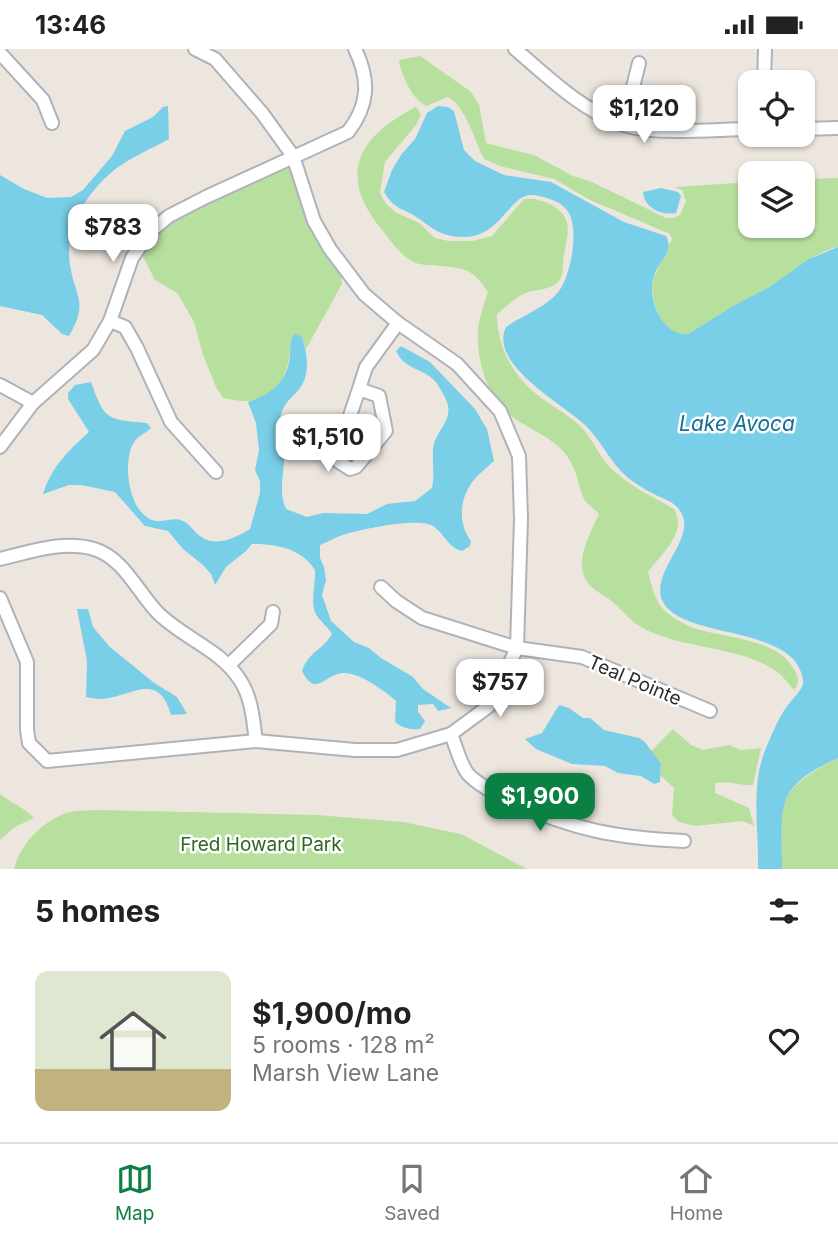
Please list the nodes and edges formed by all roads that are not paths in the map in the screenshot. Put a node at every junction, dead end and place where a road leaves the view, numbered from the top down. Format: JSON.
{"nodes":[{"id":1,"x":195,"y":49,"type":"edge"},
{"id":2,"x":355,"y":49,"type":"edge"},
{"id":3,"x":515,"y":49,"type":"edge"},
{"id":4,"x":765,"y":49,"type":"edge"},
{"id":5,"x":0,"y":53,"type":"edge"},
{"id":6,"x":639,"y":63,"type":"dead end"},
{"id":7,"x":764,"y":70,"type":"edge"},
{"id":8,"x":52,"y":123,"type":"dead end"},
{"id":9,"x":621,"y":124,"type":"junction"},
{"id":10,"x":838,"y":128,"type":"edge"},
{"id":11,"x":738,"y":129,"type":"edge"},
{"id":12,"x":815,"y":129,"type":"edge"},
{"id":13,"x":293,"y":156,"type":"junction"},
{"id":14,"x":110,"y":321,"type":"junction"},
{"id":15,"x":398,"y":323,"type":"junction"},
{"id":16,"x":0,"y":385,"type":"edge"},
{"id":17,"x":359,"y":389,"type":"junction"},
{"id":18,"x":33,"y":403,"type":"junction"},
{"id":19,"x":0,"y":447,"type":"edge"},
{"id":20,"x":216,"y":472,"type":"dead end"},
{"id":21,"x":0,"y":559,"type":"edge"},
{"id":22,"x":381,"y":587,"type":"dead end"},
{"id":23,"x":0,"y":598,"type":"edge"},
{"id":24,"x":273,"y":612,"type":"dead end"},
{"id":25,"x":517,"y":648,"type":"junction"},
{"id":26,"x":229,"y":665,"type":"junction"},
{"id":27,"x":710,"y":711,"type":"dead end"},
{"id":28,"x":451,"y":734,"type":"junction"},
{"id":29,"x":256,"y":741,"type":"junction"},
{"id":30,"x":684,"y":841,"type":"dead end"}],
"edges":[{"from":1,"to":13,"type":"street"},
{"from":2,"to":13,"type":"street"},
{"from":3,"to":9,"type":"street"},
{"from":4,"to":7,"type":"street"},
{"from":5,"to":8,"type":"street"},
{"from":6,"to":9,"type":"street"},
{"from":9,"to":11,"type":"street"},
{"from":10,"to":12,"type":"street"},
{"from":13,"to":14,"type":"street"},
{"from":13,"to":15,"type":"street"},
{"from":14,"to":18,"type":"street"},
{"from":14,"to":20,"type":"street"},
{"from":15,"to":17,"type":"street"},
{"from":15,"to":25,"type":"street"},
{"from":16,"to":18,"type":"street"},
{"from":17,"to":17,"type":"street"},
{"from":18,"to":19,"type":"street"},
{"from":21,"to":26,"type":"street"},
{"from":22,"to":25,"type":"street","name":"Teal Pointe"},
{"from":23,"to":29,"type":"street"},
{"from":24,"to":26,"type":"street"},
{"from":25,"to":27,"type":"street","name":"Teal Pointe"},
{"from":25,"to":28,"type":"street"},
{"from":26,"to":29,"type":"street"},
{"from":28,"to":29,"type":"street"},
{"from":28,"to":30,"type":"street"}]}
